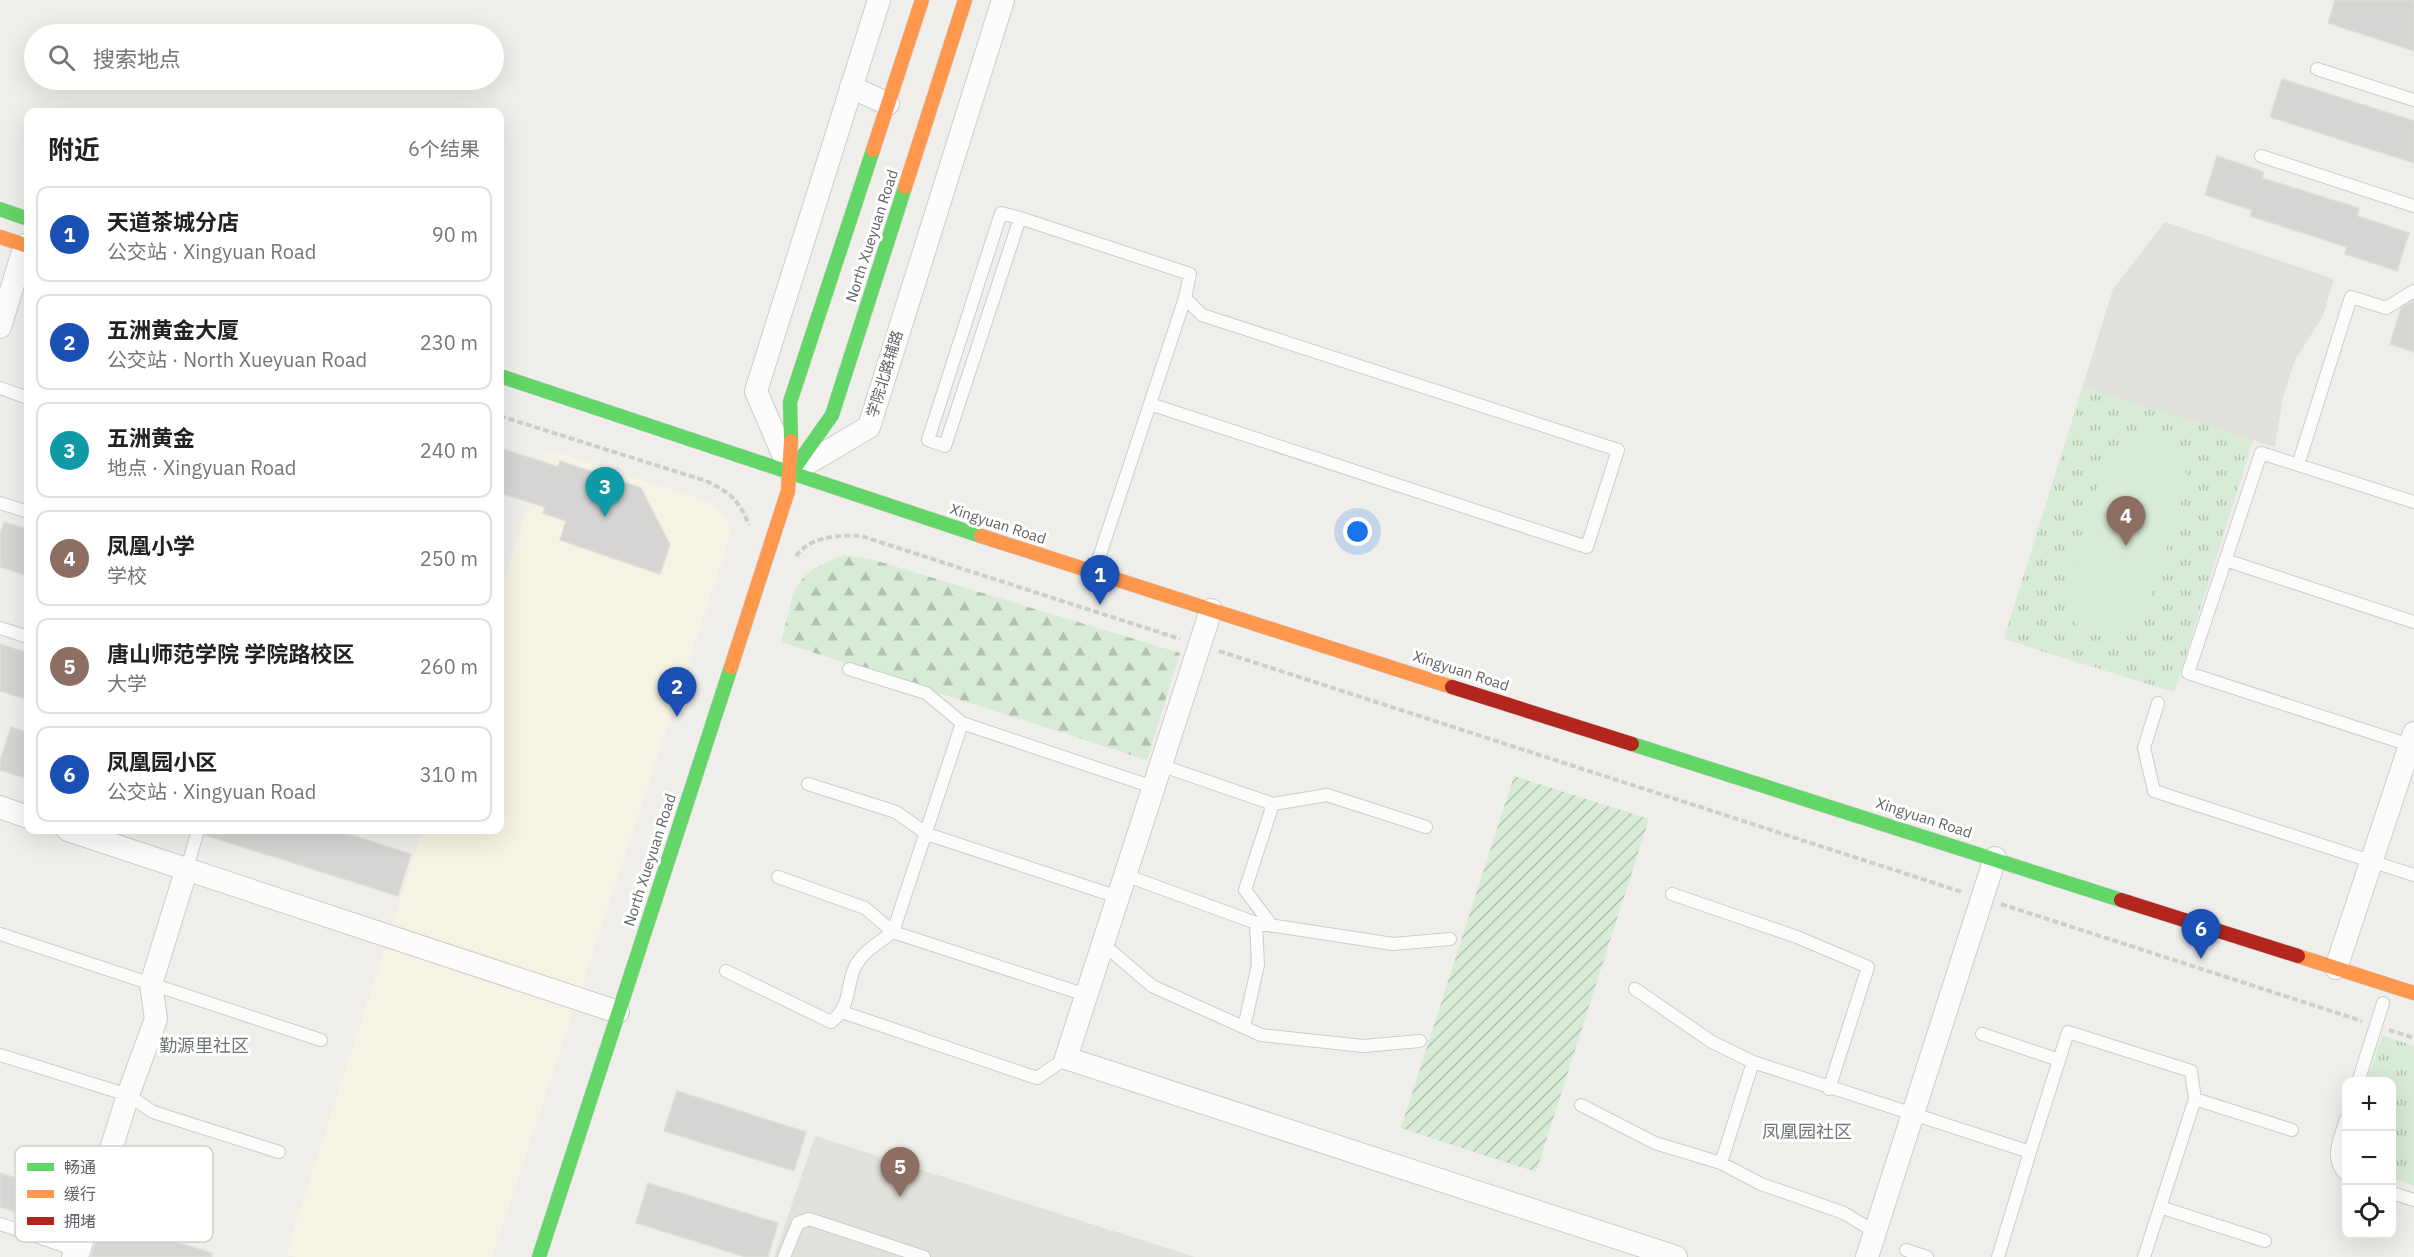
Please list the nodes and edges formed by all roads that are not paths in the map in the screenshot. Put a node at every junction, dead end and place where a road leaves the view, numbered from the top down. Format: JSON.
{"nodes":[{"id":1,"x":879,"y":0,"type":"edge"},
{"id":2,"x":922,"y":0,"type":"edge"},
{"id":3,"x":964,"y":0,"type":"edge"},
{"id":4,"x":1003,"y":0,"type":"edge"},
{"id":5,"x":2317,"y":69,"type":"dead end"},
{"id":6,"x":851,"y":87,"type":"junction"},
{"id":7,"x":2414,"y":100,"type":"edge"},
{"id":8,"x":888,"y":104,"type":"junction"},
{"id":9,"x":927,"y":117,"type":"junction"},
{"id":10,"x":961,"y":131,"type":"junction"},
{"id":11,"x":2261,"y":156,"type":"dead end"},
{"id":12,"x":2414,"y":206,"type":"edge"},
{"id":13,"x":0,"y":209,"type":"edge"},
{"id":14,"x":24,"y":218,"type":"edge"},
{"id":15,"x":1020,"y":218,"type":"junction"},
{"id":16,"x":0,"y":237,"type":"edge"},
{"id":17,"x":24,"y":241,"type":"edge"},
{"id":18,"x":24,"y":251,"type":"edge"},
{"id":19,"x":2414,"y":291,"type":"edge"},
{"id":20,"x":1185,"y":298,"type":"junction"},
{"id":21,"x":0,"y":327,"type":"edge"},
{"id":22,"x":504,"y":378,"type":"edge"},
{"id":23,"x":0,"y":388,"type":"edge"},
{"id":24,"x":24,"y":397,"type":"edge"},
{"id":25,"x":1150,"y":404,"type":"junction"},
{"id":26,"x":2298,"y":465,"type":"junction"},
{"id":27,"x":789,"y":487,"type":"junction"},
{"id":28,"x":2414,"y":502,"type":"edge"},
{"id":29,"x":0,"y":503,"type":"edge"},
{"id":30,"x":24,"y":511,"type":"edge"},
{"id":31,"x":2226,"y":560,"type":"junction"},
{"id":32,"x":1094,"y":573,"type":"junction"},
{"id":33,"x":2414,"y":622,"type":"edge"},
{"id":34,"x":0,"y":628,"type":"edge"},
{"id":35,"x":1205,"y":628,"type":"junction"},
{"id":36,"x":24,"y":636,"type":"edge"},
{"id":37,"x":849,"y":669,"type":"dead end"},
{"id":38,"x":2158,"y":703,"type":"dead end"},
{"id":39,"x":962,"y":723,"type":"junction"},
{"id":40,"x":2413,"y":742,"type":"edge"},
{"id":41,"x":1160,"y":765,"type":"junction"},
{"id":42,"x":808,"y":784,"type":"dead end"},
{"id":43,"x":1153,"y":787,"type":"junction"},
{"id":44,"x":1274,"y":804,"type":"junction"},
{"id":45,"x":0,"y":807,"type":"edge"},
{"id":46,"x":24,"y":816,"type":"edge"},
{"id":47,"x":1426,"y":828,"type":"dead end"},
{"id":48,"x":81,"y":834,"type":"edge"},
{"id":49,"x":197,"y":834,"type":"edge"},
{"id":50,"x":927,"y":834,"type":"junction"},
{"id":51,"x":2372,"y":861,"type":"junction"},
{"id":52,"x":187,"y":868,"type":"junction"},
{"id":53,"x":1990,"y":872,"type":"junction"},
{"id":54,"x":1125,"y":875,"type":"junction"},
{"id":55,"x":2414,"y":875,"type":"edge"},
{"id":56,"x":778,"y":877,"type":"dead end"},
{"id":57,"x":1672,"y":894,"type":"dead end"},
{"id":58,"x":1118,"y":897,"type":"junction"},
{"id":59,"x":1256,"y":923,"type":"junction"},
{"id":60,"x":1272,"y":926,"type":"junction"},
{"id":61,"x":894,"y":932,"type":"junction"},
{"id":62,"x":0,"y":934,"type":"edge"},
{"id":63,"x":1450,"y":939,"type":"dead end"},
{"id":64,"x":1102,"y":944,"type":"junction"},
{"id":65,"x":2336,"y":968,"type":"junction"},
{"id":66,"x":726,"y":971,"type":"dead end"},
{"id":67,"x":151,"y":984,"type":"junction"},
{"id":68,"x":1635,"y":988,"type":"dead end"},
{"id":69,"x":2414,"y":993,"type":"edge"},
{"id":70,"x":1086,"y":995,"type":"junction"},
{"id":71,"x":2383,"y":1003,"type":"dead end"},
{"id":72,"x":618,"y":1012,"type":"junction"},
{"id":73,"x":842,"y":1012,"type":"junction"},
{"id":74,"x":1244,"y":1027,"type":"junction"},
{"id":75,"x":1982,"y":1034,"type":"dead end"},
{"id":76,"x":321,"y":1040,"type":"dead end"},
{"id":77,"x":1420,"y":1041,"type":"dead end"},
{"id":78,"x":0,"y":1055,"type":"edge"},
{"id":79,"x":1066,"y":1058,"type":"junction"},
{"id":80,"x":2059,"y":1060,"type":"junction"},
{"id":81,"x":1753,"y":1062,"type":"junction"},
{"id":82,"x":2360,"y":1077,"type":"edge"},
{"id":83,"x":1829,"y":1089,"type":"junction"},
{"id":84,"x":128,"y":1095,"type":"junction"},
{"id":85,"x":2195,"y":1099,"type":"junction"},
{"id":86,"x":1581,"y":1105,"type":"dead end"},
{"id":87,"x":1911,"y":1115,"type":"junction"},
{"id":88,"x":2292,"y":1130,"type":"dead end"},
{"id":89,"x":2342,"y":1133,"type":"edge"},
{"id":90,"x":111,"y":1146,"type":"edge"},
{"id":91,"x":279,"y":1152,"type":"dead end"},
{"id":92,"x":2030,"y":1152,"type":"junction"},
{"id":93,"x":1721,"y":1163,"type":"junction"},
{"id":94,"x":2342,"y":1170,"type":"edge"},
{"id":95,"x":2396,"y":1195,"type":"edge"},
{"id":96,"x":2414,"y":1200,"type":"edge"},
{"id":97,"x":2160,"y":1207,"type":"junction"},
{"id":98,"x":0,"y":1224,"type":"edge"},
{"id":99,"x":15,"y":1230,"type":"edge"},
{"id":100,"x":1875,"y":1232,"type":"junction"},
{"id":101,"x":2265,"y":1241,"type":"dead end"},
{"id":102,"x":46,"y":1242,"type":"edge"},
{"id":103,"x":1906,"y":1250,"type":"dead end"},
{"id":104,"x":76,"y":1254,"type":"edge"},
{"id":105,"x":539,"y":1257,"type":"edge"},
{"id":106,"x":784,"y":1257,"type":"edge"},
{"id":107,"x":924,"y":1257,"type":"edge"},
{"id":108,"x":1676,"y":1257,"type":"edge"},
{"id":109,"x":1867,"y":1257,"type":"edge"},
{"id":110,"x":1927,"y":1257,"type":"edge"},
{"id":111,"x":1998,"y":1257,"type":"edge"},
{"id":112,"x":2144,"y":1257,"type":"edge"}],
"edges":[{"from":1,"to":6,"type":"street"},
{"from":2,"to":8,"type":"main road","name":"North Xueyuan Road"},
{"from":3,"to":9,"type":"main road","name":"North Xueyuan Road"},
{"from":4,"to":10,"type":"street","name":"学院北路辅路"},
{"from":5,"to":7,"type":"lane"},
{"from":6,"to":8,"type":"street"},
{"from":6,"to":27,"type":"street"},
{"from":8,"to":27,"type":"main road","name":"North Xueyuan Road"},
{"from":9,"to":10,"type":"street"},
{"from":9,"to":27,"type":"main road","name":"North Xueyuan Road"},
{"from":10,"to":27,"type":"street","name":"学院北路辅路"},
{"from":11,"to":12,"type":"lane"},
{"from":13,"to":14,"type":"main road"},
{"from":15,"to":15,"type":"lane"},
{"from":15,"to":20,"type":"lane"},
{"from":16,"to":17,"type":"main road"},
{"from":18,"to":21,"type":"street"},
{"from":19,"to":26,"type":"lane"},
{"from":20,"to":25,"type":"lane"},
{"from":20,"to":25,"type":"lane"},
{"from":22,"to":27,"type":"main road","name":"Xingyuan Road"},
{"from":23,"to":24,"type":"lane"},
{"from":25,"to":32,"type":"lane"},
{"from":26,"to":28,"type":"lane"},
{"from":26,"to":31,"type":"lane"},
{"from":27,"to":32,"type":"main road","name":"Xingyuan Road"},
{"from":27,"to":72,"type":"main road","name":"North Xueyuan Road"},
{"from":29,"to":30,"type":"lane"},
{"from":31,"to":33,"type":"lane"},
{"from":31,"to":40,"type":"lane"},
{"from":32,"to":35,"type":"main road","name":"Xingyuan Road"},
{"from":34,"to":36,"type":"lane"},
{"from":35,"to":41,"type":"street"},
{"from":35,"to":53,"type":"main road","name":"Xingyuan Road"},
{"from":37,"to":39,"type":"lane"},
{"from":38,"to":51,"type":"lane"},
{"from":39,"to":43,"type":"lane"},
{"from":39,"to":50,"type":"lane"},
{"from":40,"to":51,"type":"street"},
{"from":41,"to":43,"type":"street"},
{"from":41,"to":44,"type":"lane"},
{"from":42,"to":50,"type":"lane"},
{"from":43,"to":54,"type":"street"},
{"from":44,"to":47,"type":"lane"},
{"from":44,"to":60,"type":"lane"},
{"from":45,"to":46,"type":"street"},
{"from":48,"to":52,"type":"street"},
{"from":49,"to":52,"type":"lane"},
{"from":50,"to":58,"type":"lane"},
{"from":50,"to":61,"type":"lane"},
{"from":51,"to":55,"type":"lane"},
{"from":51,"to":65,"type":"street"},
{"from":52,"to":67,"type":"street"},
{"from":52,"to":72,"type":"street"},
{"from":53,"to":65,"type":"main road","name":"Xingyuan Road"},
{"from":53,"to":87,"type":"street"},
{"from":54,"to":58,"type":"street"},
{"from":54,"to":59,"type":"lane"},
{"from":56,"to":61,"type":"lane"},
{"from":57,"to":83,"type":"lane"},
{"from":58,"to":64,"type":"street"},
{"from":59,"to":60,"type":"lane"},
{"from":59,"to":74,"type":"lane"},
{"from":60,"to":63,"type":"lane"},
{"from":61,"to":70,"type":"lane"},
{"from":61,"to":73,"type":"lane"},
{"from":62,"to":67,"type":"lane"},
{"from":64,"to":70,"type":"street"},
{"from":64,"to":74,"type":"lane"},
{"from":65,"to":69,"type":"main road","name":"Xingyuan Road"},
{"from":66,"to":73,"type":"lane"},
{"from":67,"to":76,"type":"lane"},
{"from":67,"to":84,"type":"street"},
{"from":68,"to":81,"type":"lane"},
{"from":70,"to":79,"type":"street"},
{"from":71,"to":82,"type":"lane"},
{"from":72,"to":105,"type":"main road","name":"North Xueyuan Road"},
{"from":73,"to":79,"type":"lane"},
{"from":74,"to":77,"type":"lane"},
{"from":75,"to":80,"type":"lane"},
{"from":78,"to":84,"type":"lane"},
{"from":79,"to":108,"type":"street"},
{"from":80,"to":85,"type":"lane"},
{"from":80,"to":92,"type":"lane"},
{"from":81,"to":83,"type":"lane"},
{"from":81,"to":93,"type":"lane"},
{"from":83,"to":87,"type":"lane"},
{"from":84,"to":90,"type":"street"},
{"from":84,"to":91,"type":"lane"},
{"from":85,"to":88,"type":"lane"},
{"from":85,"to":97,"type":"lane"},
{"from":86,"to":93,"type":"lane"},
{"from":87,"to":92,"type":"lane"},
{"from":87,"to":100,"type":"street"},
{"from":89,"to":94,"type":"lane"},
{"from":92,"to":111,"type":"lane"},
{"from":93,"to":100,"type":"lane"},
{"from":95,"to":96,"type":"lane"},
{"from":97,"to":101,"type":"lane"},
{"from":97,"to":112,"type":"lane"},
{"from":98,"to":99,"type":"lane"},
{"from":100,"to":109,"type":"street"},
{"from":102,"to":104,"type":"lane"},
{"from":103,"to":110,"type":"lane"},
{"from":106,"to":107,"type":"lane"}]}
